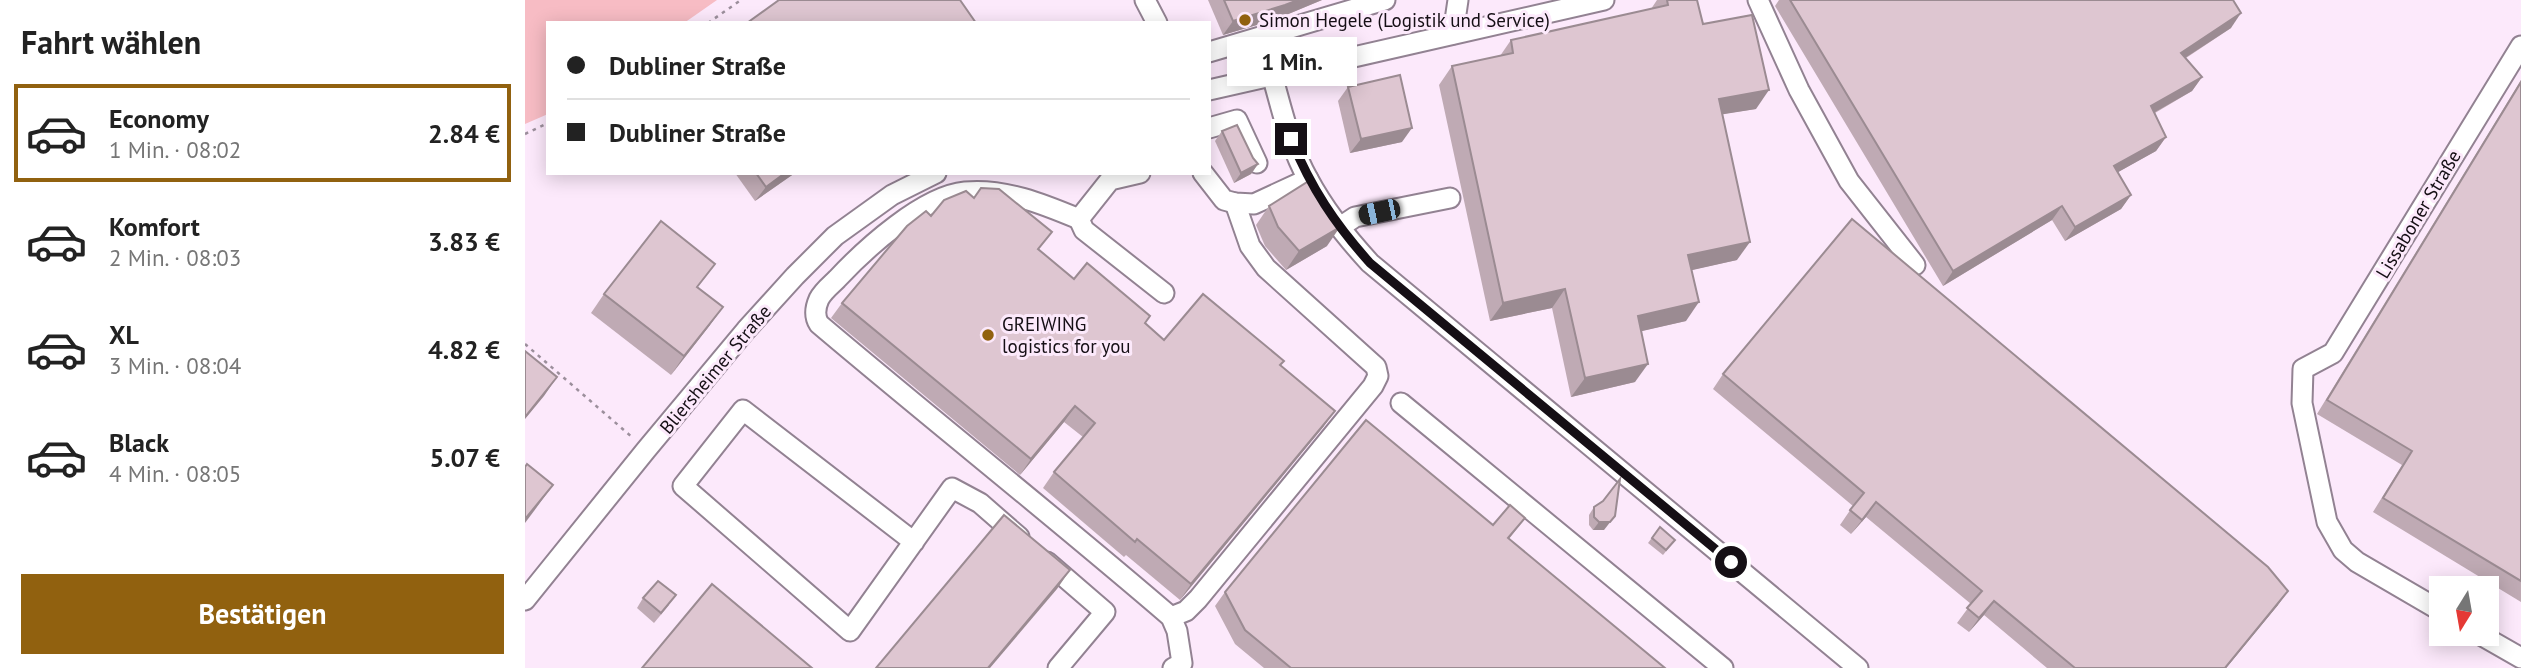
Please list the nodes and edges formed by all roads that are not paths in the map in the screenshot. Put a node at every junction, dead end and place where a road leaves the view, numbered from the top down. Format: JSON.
{"nodes":[{"id":1,"x":1145,"y":0,"type":"edge"},
{"id":2,"x":1385,"y":0,"type":"edge"},
{"id":3,"x":1458,"y":0,"type":"edge"},
{"id":4,"x":1604,"y":0,"type":"edge"},
{"id":5,"x":1758,"y":0,"type":"edge"},
{"id":6,"x":1156,"y":21,"type":"edge"},
{"id":7,"x":1453,"y":34,"type":"junction"},
{"id":8,"x":2521,"y":46,"type":"edge"},
{"id":9,"x":1211,"y":51,"type":"edge"},
{"id":10,"x":1272,"y":75,"type":"junction"},
{"id":11,"x":1211,"y":90,"type":"edge"},
{"id":12,"x":1211,"y":127,"type":"edge"},
{"id":13,"x":1258,"y":163,"type":"edge"},
{"id":14,"x":932,"y":175,"type":"edge"},
{"id":15,"x":1131,"y":175,"type":"edge"},
{"id":16,"x":1204,"y":175,"type":"edge"},
{"id":17,"x":1308,"y":179,"type":"junction"},
{"id":18,"x":1450,"y":198,"type":"dead end"},
{"id":19,"x":1235,"y":203,"type":"junction"},
{"id":20,"x":1079,"y":219,"type":"junction"},
{"id":21,"x":1340,"y":227,"type":"junction"},
{"id":22,"x":1915,"y":265,"type":"dead end"},
{"id":23,"x":1164,"y":293,"type":"dead end"},
{"id":24,"x":1401,"y":403,"type":"dead end"},
{"id":25,"x":914,"y":542,"type":"junction"},
{"id":26,"x":525,"y":600,"type":"edge"},
{"id":27,"x":2429,"y":604,"type":"edge"},
{"id":28,"x":1171,"y":617,"type":"junction"},
{"id":29,"x":2499,"y":646,"type":"edge"},
{"id":30,"x":2521,"y":659,"type":"edge"},
{"id":31,"x":1177,"y":666,"type":"edge"},
{"id":32,"x":1058,"y":668,"type":"edge"},
{"id":33,"x":1723,"y":668,"type":"edge"},
{"id":34,"x":1858,"y":668,"type":"edge"}],
"edges":[{"from":1,"to":6,"type":"street"},
{"from":2,"to":9,"type":"street"},
{"from":3,"to":7,"type":"street"},
{"from":4,"to":7,"type":"street"},
{"from":5,"to":22,"type":"street"},
{"from":7,"to":10,"type":"street"},
{"from":8,"to":27,"type":"street","name":"Lissaboner Straße"},
{"from":10,"to":11,"type":"street"},
{"from":10,"to":17,"type":"street"},
{"from":12,"to":13,"type":"street"},
{"from":14,"to":26,"type":"street","name":"Bliersheimer Straße"},
{"from":15,"to":20,"type":"street"},
{"from":16,"to":19,"type":"street"},
{"from":17,"to":19,"type":"street"},
{"from":17,"to":21,"type":"street"},
{"from":18,"to":21,"type":"street"},
{"from":19,"to":28,"type":"street"},
{"from":20,"to":23,"type":"street"},
{"from":20,"to":28,"type":"street"},
{"from":21,"to":34,"type":"street"},
{"from":24,"to":33,"type":"street"},
{"from":25,"to":25,"type":"street"},
{"from":25,"to":32,"type":"street"},
{"from":28,"to":31,"type":"street"},
{"from":29,"to":30,"type":"street"}]}
